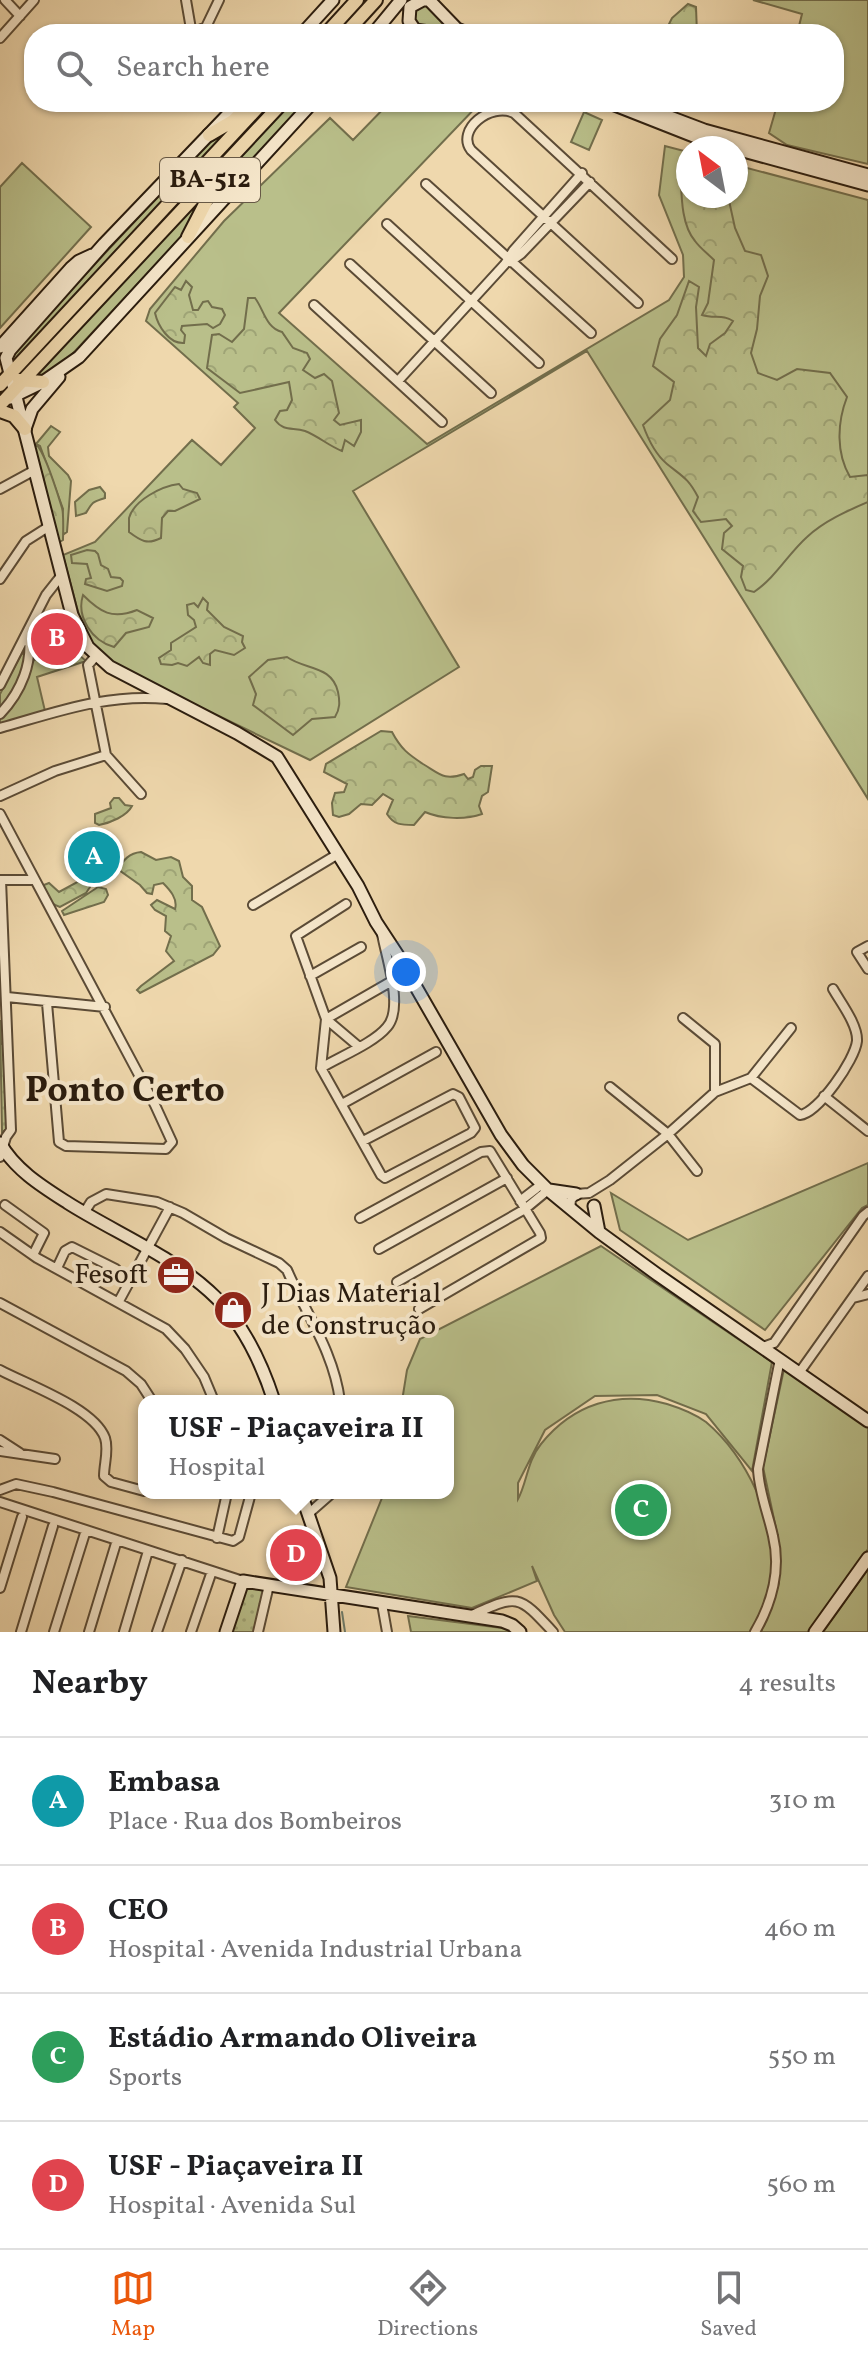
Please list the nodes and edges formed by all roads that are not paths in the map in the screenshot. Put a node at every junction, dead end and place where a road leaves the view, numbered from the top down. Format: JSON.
{"nodes":[{"id":1,"x":5,"y":0,"type":"edge"},
{"id":2,"x":34,"y":0,"type":"edge"},
{"id":3,"x":186,"y":0,"type":"edge"},
{"id":4,"x":219,"y":0,"type":"edge"},
{"id":5,"x":333,"y":0,"type":"edge"},
{"id":6,"x":357,"y":0,"type":"edge"},
{"id":7,"x":376,"y":0,"type":"edge"},
{"id":8,"x":401,"y":0,"type":"edge"},
{"id":9,"x":429,"y":0,"type":"edge"},
{"id":10,"x":323,"y":5,"type":"edge"},
{"id":11,"x":20,"y":16,"type":"junction"},
{"id":12,"x":189,"y":24,"type":"edge"},
{"id":13,"x":207,"y":24,"type":"edge"},
{"id":14,"x":309,"y":24,"type":"edge"},
{"id":15,"x":335,"y":24,"type":"edge"},
{"id":16,"x":354,"y":24,"type":"edge"},
{"id":17,"x":381,"y":24,"type":"edge"},
{"id":18,"x":411,"y":24,"type":"edge"},
{"id":19,"x":452,"y":24,"type":"edge"},
{"id":20,"x":0,"y":38,"type":"edge"},
{"id":21,"x":231,"y":112,"type":"edge"},
{"id":22,"x":242,"y":112,"type":"edge"},
{"id":23,"x":254,"y":112,"type":"edge"},
{"id":24,"x":274,"y":112,"type":"edge"},
{"id":25,"x":304,"y":112,"type":"edge"},
{"id":26,"x":489,"y":112,"type":"edge"},
{"id":27,"x":512,"y":112,"type":"edge"},
{"id":28,"x":632,"y":112,"type":"edge"},
{"id":29,"x":656,"y":112,"type":"edge"},
{"id":30,"x":209,"y":135,"type":"junction"},
{"id":31,"x":693,"y":136,"type":"edge"},
{"id":32,"x":748,"y":152,"type":"edge"},
{"id":33,"x":226,"y":164,"type":"junction"},
{"id":34,"x":582,"y":173,"type":"junction"},
{"id":35,"x":868,"y":175,"type":"edge"},
{"id":36,"x":590,"y":182,"type":"junction"},
{"id":37,"x":426,"y":184,"type":"dead end"},
{"id":38,"x":868,"y":185,"type":"edge"},
{"id":39,"x":547,"y":220,"type":"junction"},
{"id":40,"x":387,"y":224,"type":"dead end"},
{"id":41,"x":188,"y":237,"type":"junction"},
{"id":42,"x":97,"y":253,"type":"junction"},
{"id":43,"x":672,"y":259,"type":"dead end"},
{"id":44,"x":508,"y":261,"type":"junction"},
{"id":45,"x":350,"y":264,"type":"dead end"},
{"id":46,"x":472,"y":300,"type":"junction"},
{"id":47,"x":638,"y":303,"type":"dead end"},
{"id":48,"x":314,"y":305,"type":"dead end"},
{"id":49,"x":591,"y":333,"type":"dead end"},
{"id":50,"x":435,"y":341,"type":"junction"},
{"id":51,"x":0,"y":347,"type":"edge"},
{"id":52,"x":79,"y":357,"type":"junction"},
{"id":53,"x":539,"y":363,"type":"dead end"},
{"id":54,"x":5,"y":380,"type":"edge"},
{"id":55,"x":24,"y":381,"type":"junction"},
{"id":56,"x":398,"y":381,"type":"junction"},
{"id":57,"x":43,"y":382,"type":"junction"},
{"id":58,"x":491,"y":393,"type":"dead end"},
{"id":59,"x":7,"y":401,"type":"edge"},
{"id":60,"x":442,"y":422,"type":"dead end"},
{"id":61,"x":25,"y":429,"type":"junction"},
{"id":62,"x":35,"y":470,"type":"junction"},
{"id":63,"x":0,"y":489,"type":"edge"},
{"id":64,"x":48,"y":527,"type":"junction"},
{"id":65,"x":61,"y":576,"type":"junction"},
{"id":66,"x":0,"y":579,"type":"edge"},
{"id":67,"x":28,"y":631,"type":"junction"},
{"id":68,"x":96,"y":656,"type":"junction"},
{"id":69,"x":133,"y":680,"type":"junction"},
{"id":70,"x":0,"y":685,"type":"edge"},
{"id":71,"x":131,"y":696,"type":"junction"},
{"id":72,"x":173,"y":700,"type":"junction"},
{"id":73,"x":96,"y":701,"type":"junction"},
{"id":74,"x":0,"y":714,"type":"edge"},
{"id":75,"x":0,"y":728,"type":"edge"},
{"id":76,"x":106,"y":755,"type":"junction"},
{"id":77,"x":141,"y":794,"type":"dead end"},
{"id":78,"x":0,"y":796,"type":"edge"},
{"id":79,"x":0,"y":814,"type":"edge"},
{"id":80,"x":338,"y":854,"type":"junction"},
{"id":81,"x":1,"y":880,"type":"edge"},
{"id":82,"x":34,"y":880,"type":"junction"},
{"id":83,"x":346,"y":904,"type":"dead end"},
{"id":84,"x":253,"y":905,"type":"dead end"},
{"id":85,"x":868,"y":946,"type":"edge"},
{"id":86,"x":361,"y":947,"type":"dead end"},
{"id":87,"x":390,"y":953,"type":"junction"},
{"id":88,"x":868,"y":969,"type":"edge"},
{"id":89,"x":310,"y":976,"type":"junction"},
{"id":90,"x":392,"y":981,"type":"junction"},
{"id":91,"x":833,"y":989,"type":"dead end"},
{"id":92,"x":7,"y":997,"type":"junction"},
{"id":93,"x":47,"y":1003,"type":"junction"},
{"id":94,"x":105,"y":1007,"type":"junction"},
{"id":95,"x":683,"y":1018,"type":"dead end"},
{"id":96,"x":326,"y":1019,"type":"junction"},
{"id":97,"x":791,"y":1028,"type":"dead end"},
{"id":98,"x":358,"y":1046,"type":"junction"},
{"id":99,"x":436,"y":1052,"type":"dead end"},
{"id":100,"x":321,"y":1068,"type":"junction"},
{"id":101,"x":751,"y":1078,"type":"junction"},
{"id":102,"x":610,"y":1087,"type":"dead end"},
{"id":103,"x":715,"y":1092,"type":"junction"},
{"id":104,"x":824,"y":1096,"type":"junction"},
{"id":105,"x":342,"y":1104,"type":"junction"},
{"id":106,"x":868,"y":1131,"type":"edge"},
{"id":107,"x":668,"y":1134,"type":"junction"},
{"id":108,"x":363,"y":1141,"type":"junction"},
{"id":109,"x":1,"y":1150,"type":"edge"},
{"id":110,"x":697,"y":1171,"type":"dead end"},
{"id":111,"x":507,"y":1178,"type":"junction"},
{"id":112,"x":545,"y":1187,"type":"junction"},
{"id":113,"x":583,"y":1194,"type":"junction"},
{"id":114,"x":5,"y":1205,"type":"dead end"},
{"id":115,"x":522,"y":1205,"type":"junction"},
{"id":116,"x":594,"y":1206,"type":"junction"},
{"id":117,"x":170,"y":1207,"type":"junction"},
{"id":118,"x":868,"y":1212,"type":"edge"},
{"id":119,"x":84,"y":1213,"type":"junction"},
{"id":120,"x":574,"y":1213,"type":"junction"},
{"id":121,"x":360,"y":1218,"type":"dead end"},
{"id":122,"x":0,"y":1232,"type":"edge"},
{"id":123,"x":599,"y":1232,"type":"junction"},
{"id":124,"x":148,"y":1249,"type":"junction"},
{"id":125,"x":379,"y":1249,"type":"dead end"},
{"id":126,"x":33,"y":1255,"type":"junction"},
{"id":127,"x":57,"y":1268,"type":"junction"},
{"id":128,"x":116,"y":1269,"type":"dead end"},
{"id":129,"x":867,"y":1278,"type":"edge"},
{"id":130,"x":397,"y":1282,"type":"dead end"},
{"id":131,"x":868,"y":1294,"type":"edge"},
{"id":132,"x":852,"y":1298,"type":"junction"},
{"id":133,"x":119,"y":1301,"type":"junction"},
{"id":134,"x":0,"y":1303,"type":"edge"},
{"id":135,"x":419,"y":1309,"type":"dead end"},
{"id":136,"x":773,"y":1351,"type":"junction"},
{"id":137,"x":0,"y":1370,"type":"edge"},
{"id":138,"x":799,"y":1373,"type":"junction"},
{"id":139,"x":148,"y":1395,"type":"edge"},
{"id":140,"x":211,"y":1395,"type":"edge"},
{"id":141,"x":272,"y":1395,"type":"edge"},
{"id":142,"x":339,"y":1395,"type":"edge"},
{"id":143,"x":868,"y":1421,"type":"edge"},
{"id":144,"x":0,"y":1440,"type":"edge"},
{"id":145,"x":0,"y":1451,"type":"edge"},
{"id":146,"x":24,"y":1455,"type":"junction"},
{"id":147,"x":55,"y":1459,"type":"dead end"},
{"id":148,"x":0,"y":1490,"type":"edge"},
{"id":149,"x":138,"y":1490,"type":"edge"},
{"id":150,"x":226,"y":1499,"type":"edge"},
{"id":151,"x":249,"y":1499,"type":"edge"},
{"id":152,"x":303,"y":1499,"type":"edge"},
{"id":153,"x":325,"y":1499,"type":"edge"},
{"id":154,"x":0,"y":1502,"type":"edge"},
{"id":155,"x":308,"y":1514,"type":"junction"},
{"id":156,"x":22,"y":1517,"type":"dead end"},
{"id":157,"x":53,"y":1526,"type":"dead end"},
{"id":158,"x":86,"y":1530,"type":"junction"},
{"id":159,"x":217,"y":1538,"type":"junction"},
{"id":160,"x":117,"y":1540,"type":"junction"},
{"id":161,"x":148,"y":1551,"type":"junction"},
{"id":162,"x":868,"y":1558,"type":"edge"},
{"id":163,"x":182,"y":1560,"type":"junction"},
{"id":164,"x":212,"y":1571,"type":"junction"},
{"id":165,"x":243,"y":1581,"type":"junction"},
{"id":166,"x":269,"y":1585,"type":"junction"},
{"id":167,"x":0,"y":1588,"type":"edge"},
{"id":168,"x":333,"y":1596,"type":"junction"},
{"id":169,"x":382,"y":1604,"type":"junction"},
{"id":170,"x":470,"y":1616,"type":"junction"},
{"id":171,"x":21,"y":1632,"type":"edge"},
{"id":172,"x":54,"y":1632,"type":"edge"},
{"id":173,"x":89,"y":1632,"type":"edge"},
{"id":174,"x":124,"y":1632,"type":"edge"},
{"id":175,"x":157,"y":1632,"type":"edge"},
{"id":176,"x":191,"y":1632,"type":"edge"},
{"id":177,"x":226,"y":1632,"type":"edge"},
{"id":178,"x":258,"y":1632,"type":"edge"},
{"id":179,"x":334,"y":1632,"type":"edge"},
{"id":180,"x":387,"y":1632,"type":"edge"},
{"id":181,"x":520,"y":1632,"type":"edge"},
{"id":182,"x":553,"y":1632,"type":"edge"},
{"id":183,"x":755,"y":1632,"type":"edge"},
{"id":184,"x":815,"y":1632,"type":"edge"}],
"edges":[{"from":1,"to":11,"type":"street"},
{"from":2,"to":11,"type":"street"},
{"from":3,"to":12,"type":"street"},
{"from":4,"to":13,"type":"street"},
{"from":5,"to":10,"type":"street"},
{"from":6,"to":15,"type":"main road"},
{"from":7,"to":16,"type":"main road"},
{"from":8,"to":17,"type":"street"},
{"from":9,"to":18,"type":"street"},
{"from":9,"to":19,"type":"street"},
{"from":10,"to":14,"type":"street"},
{"from":11,"to":20,"type":"street"},
{"from":21,"to":30,"type":"street"},
{"from":22,"to":30,"type":"main road"},
{"from":23,"to":54,"type":"main road","number":"BA-512"},
{"from":24,"to":33,"type":"main road","number":"BA-512"},
{"from":25,"to":41,"type":"street"},
{"from":26,"to":39,"type":"street"},
{"from":27,"to":34,"type":"street"},
{"from":28,"to":31,"type":"street"},
{"from":29,"to":35,"type":"street"},
{"from":30,"to":42,"type":"street"},
{"from":32,"to":38,"type":"street"},
{"from":33,"to":41,"type":"main road"},
{"from":33,"to":55,"type":"main road","number":"BA-512"},
{"from":34,"to":36,"type":"street"},
{"from":34,"to":39,"type":"street"},
{"from":36,"to":39,"type":"street"},
{"from":36,"to":43,"type":"street"},
{"from":37,"to":44,"type":"street"},
{"from":39,"to":44,"type":"street"},
{"from":39,"to":47,"type":"street"},
{"from":40,"to":46,"type":"street"},
{"from":41,"to":52,"type":"street"},
{"from":42,"to":51,"type":"street"},
{"from":42,"to":54,"type":"street"},
{"from":44,"to":46,"type":"street"},
{"from":44,"to":49,"type":"street"},
{"from":45,"to":50,"type":"street"},
{"from":46,"to":50,"type":"street"},
{"from":46,"to":53,"type":"street"},
{"from":48,"to":56,"type":"street"},
{"from":50,"to":56,"type":"street"},
{"from":50,"to":58,"type":"street"},
{"from":52,"to":57,"type":"street"},
{"from":52,"to":61,"type":"street"},
{"from":54,"to":55,"type":"main road"},
{"from":54,"to":59,"type":"street"},
{"from":55,"to":57,"type":"main road"},
{"from":55,"to":59,"type":"main road","number":"BA-512"},
{"from":56,"to":60,"type":"street"},
{"from":57,"to":59,"type":"street"},
{"from":59,"to":61,"type":"street"},
{"from":59,"to":61,"type":"main road"},
{"from":61,"to":62,"type":"street"},
{"from":62,"to":63,"type":"street"},
{"from":62,"to":64,"type":"street"},
{"from":64,"to":65,"type":"street"},
{"from":64,"to":66,"type":"street"},
{"from":65,"to":67,"type":"street"},
{"from":65,"to":68,"type":"street"},
{"from":67,"to":70,"type":"street"},
{"from":67,"to":74,"type":"street"},
{"from":68,"to":69,"type":"street"},
{"from":68,"to":73,"type":"street"},
{"from":69,"to":71,"type":"street"},
{"from":69,"to":72,"type":"street"},
{"from":71,"to":72,"type":"street"},
{"from":71,"to":73,"type":"street"},
{"from":72,"to":80,"type":"street"},
{"from":73,"to":75,"type":"street"},
{"from":73,"to":76,"type":"street"},
{"from":76,"to":77,"type":"street"},
{"from":76,"to":78,"type":"street"},
{"from":79,"to":82,"type":"street"},
{"from":80,"to":84,"type":"street"},
{"from":80,"to":87,"type":"street"},
{"from":81,"to":82,"type":"street"},
{"from":81,"to":92,"type":"street"},
{"from":82,"to":94,"type":"street"},
{"from":83,"to":89,"type":"street"},
{"from":85,"to":88,"type":"street"},
{"from":86,"to":89,"type":"street"},
{"from":87,"to":90,"type":"street"},
{"from":87,"to":112,"type":"street"},
{"from":89,"to":96,"type":"street"},
{"from":90,"to":96,"type":"street"},
{"from":90,"to":98,"type":"street"},
{"from":91,"to":104,"type":"street"},
{"from":92,"to":93,"type":"street"},
{"from":92,"to":109,"type":"street"},
{"from":93,"to":94,"type":"street"},
{"from":93,"to":94,"type":"street"},
{"from":95,"to":103,"type":"street"},
{"from":96,"to":98,"type":"street"},
{"from":96,"to":100,"type":"street"},
{"from":97,"to":101,"type":"street"},
{"from":98,"to":100,"type":"street"},
{"from":99,"to":105,"type":"street"},
{"from":100,"to":105,"type":"street"},
{"from":101,"to":103,"type":"street"},
{"from":101,"to":104,"type":"street"},
{"from":102,"to":107,"type":"street"},
{"from":103,"to":107,"type":"street"},
{"from":104,"to":106,"type":"street"},
{"from":105,"to":108,"type":"street"},
{"from":107,"to":110,"type":"street"},
{"from":107,"to":113,"type":"street"},
{"from":108,"to":108,"type":"street"},
{"from":109,"to":119,"type":"street"},
{"from":111,"to":115,"type":"street"},
{"from":111,"to":121,"type":"street"},
{"from":111,"to":125,"type":"street"},
{"from":112,"to":113,"type":"street"},
{"from":112,"to":115,"type":"street"},
{"from":112,"to":120,"type":"street"},
{"from":113,"to":116,"type":"street"},
{"from":113,"to":120,"type":"street"},
{"from":114,"to":126,"type":"street"},
{"from":115,"to":130,"type":"street"},
{"from":115,"to":135,"type":"street"},
{"from":116,"to":120,"type":"street"},
{"from":116,"to":123,"type":"street"},
{"from":117,"to":119,"type":"street"},
{"from":117,"to":124,"type":"street"},
{"from":117,"to":142,"type":"street"},
{"from":118,"to":136,"type":"street"},
{"from":119,"to":124,"type":"street"},
{"from":120,"to":123,"type":"street"},
{"from":122,"to":126,"type":"street"},
{"from":123,"to":136,"type":"street"},
{"from":124,"to":133,"type":"street"},
{"from":124,"to":141,"type":"street"},
{"from":126,"to":127,"type":"street"},
{"from":127,"to":128,"type":"street"},
{"from":127,"to":133,"type":"street"},
{"from":129,"to":132,"type":"street"},
{"from":131,"to":132,"type":"street"},
{"from":132,"to":138,"type":"street"},
{"from":133,"to":140,"type":"street"},
{"from":134,"to":139,"type":"street"},
{"from":136,"to":138,"type":"street"},
{"from":136,"to":183,"type":"street"},
{"from":137,"to":149,"type":"street"},
{"from":138,"to":143,"type":"street"},
{"from":144,"to":146,"type":"street"},
{"from":145,"to":146,"type":"street"},
{"from":146,"to":147,"type":"street"},
{"from":148,"to":159,"type":"street"},
{"from":150,"to":159,"type":"street"},
{"from":151,"to":159,"type":"street"},
{"from":152,"to":155,"type":"street"},
{"from":153,"to":155,"type":"street"},
{"from":154,"to":158,"type":"street"},
{"from":155,"to":168,"type":"street"},
{"from":156,"to":167,"type":"street"},
{"from":157,"to":171,"type":"street"},
{"from":158,"to":160,"type":"street"},
{"from":158,"to":172,"type":"street"},
{"from":160,"to":161,"type":"street"},
{"from":160,"to":173,"type":"street"},
{"from":161,"to":163,"type":"street"},
{"from":161,"to":174,"type":"street"},
{"from":162,"to":184,"type":"street"},
{"from":163,"to":164,"type":"street"},
{"from":163,"to":175,"type":"street"},
{"from":164,"to":165,"type":"street"},
{"from":164,"to":176,"type":"street"},
{"from":165,"to":166,"type":"street"},
{"from":165,"to":177,"type":"street"},
{"from":166,"to":168,"type":"street"},
{"from":166,"to":178,"type":"street"},
{"from":168,"to":169,"type":"street"},
{"from":168,"to":179,"type":"street"},
{"from":169,"to":170,"type":"street"},
{"from":169,"to":180,"type":"street"},
{"from":170,"to":181,"type":"street"},
{"from":170,"to":182,"type":"street"}]}
